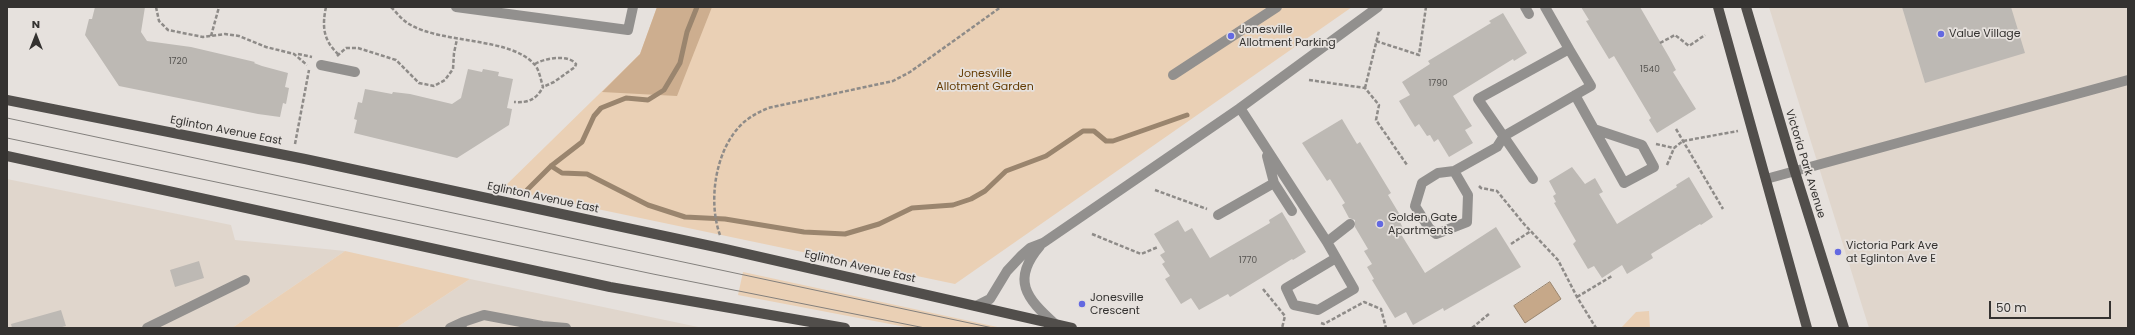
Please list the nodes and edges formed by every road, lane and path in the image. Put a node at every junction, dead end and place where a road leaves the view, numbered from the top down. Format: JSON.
{"nodes":[{"id":1,"x":156,"y":7,"type":"edge"},
{"id":2,"x":219,"y":7,"type":"edge"},
{"id":3,"x":326,"y":7,"type":"edge"},
{"id":4,"x":391,"y":7,"type":"edge"},
{"id":5,"x":456,"y":7,"type":"edge"},
{"id":6,"x":634,"y":7,"type":"edge"},
{"id":7,"x":1001,"y":7,"type":"edge"},
{"id":8,"x":1276,"y":7,"type":"edge"},
{"id":9,"x":1378,"y":7,"type":"edge"},
{"id":10,"x":1426,"y":7,"type":"edge"},
{"id":11,"x":1545,"y":7,"type":"edge"},
{"id":12,"x":1718,"y":7,"type":"edge"},
{"id":13,"x":1746,"y":7,"type":"edge"},
{"id":14,"x":1366,"y":10,"type":"edge"},
{"id":15,"x":1379,"y":31,"type":"dead end"},
{"id":16,"x":1705,"y":35,"type":"dead end"},
{"id":17,"x":211,"y":36,"type":"junction"},
{"id":18,"x":458,"y":39,"type":"junction"},
{"id":19,"x":1376,"y":41,"type":"junction"},
{"id":20,"x":1660,"y":43,"type":"dead end"},
{"id":21,"x":1569,"y":49,"type":"junction"},
{"id":22,"x":294,"y":54,"type":"junction"},
{"id":23,"x":338,"y":54,"type":"junction"},
{"id":24,"x":334,"y":60,"type":"dead end"},
{"id":25,"x":318,"y":61,"type":"joint"},
{"id":26,"x":535,"y":64,"type":"junction"},
{"id":27,"x":355,"y":72,"type":"dead end"},
{"id":28,"x":1173,"y":75,"type":"dead end"},
{"id":29,"x":1309,"y":80,"type":"dead end"},
{"id":30,"x":2128,"y":80,"type":"edge"},
{"id":31,"x":543,"y":87,"type":"junction"},
{"id":32,"x":1365,"y":88,"type":"junction"},
{"id":33,"x":1575,"y":95,"type":"junction"},
{"id":34,"x":7,"y":100,"type":"edge"},
{"id":35,"x":514,"y":102,"type":"dead end"},
{"id":36,"x":1240,"y":108,"type":"junction"},
{"id":37,"x":1594,"y":129,"type":"junction"},
{"id":38,"x":1676,"y":129,"type":"dead end"},
{"id":39,"x":1738,"y":131,"type":"dead end"},
{"id":40,"x":1504,"y":136,"type":"junction"},
{"id":41,"x":1683,"y":141,"type":"junction"},
{"id":42,"x":1653,"y":143,"type":"dead end"},
{"id":43,"x":1266,"y":149,"type":"junction"},
{"id":44,"x":7,"y":156,"type":"edge"},
{"id":45,"x":294,"y":157,"type":"junction"},
{"id":46,"x":1467,"y":164,"type":"junction"},
{"id":47,"x":1407,"y":165,"type":"dead end"},
{"id":48,"x":1454,"y":172,"type":"junction"},
{"id":49,"x":1794,"y":172,"type":"junction"},
{"id":50,"x":1533,"y":179,"type":"dead end"},
{"id":51,"x":1766,"y":179,"type":"junction"},
{"id":52,"x":1274,"y":183,"type":"junction"},
{"id":53,"x":1155,"y":190,"type":"dead end"},
{"id":54,"x":1723,"y":209,"type":"dead end"},
{"id":55,"x":1292,"y":211,"type":"dead end"},
{"id":56,"x":1218,"y":215,"type":"joint"},
{"id":57,"x":1350,"y":224,"type":"dead end"},
{"id":58,"x":1531,"y":231,"type":"junction"},
{"id":59,"x":1092,"y":234,"type":"dead end"},
{"id":60,"x":1327,"y":242,"type":"junction"},
{"id":61,"x":1043,"y":243,"type":"junction"},
{"id":62,"x":1511,"y":244,"type":"dead end"},
{"id":63,"x":1158,"y":247,"type":"dead end"},
{"id":64,"x":726,"y":249,"type":"junction"},
{"id":65,"x":1336,"y":258,"type":"junction"},
{"id":66,"x":1612,"y":276,"type":"dead end"},
{"id":67,"x":245,"y":280,"type":"dead end"},
{"id":68,"x":1263,"y":289,"type":"dead end"},
{"id":69,"x":1577,"y":297,"type":"junction"},
{"id":70,"x":976,"y":306,"type":"junction"},
{"id":71,"x":1490,"y":313,"type":"dead end"},
{"id":72,"x":1285,"y":316,"type":"junction"},
{"id":73,"x":1293,"y":317,"type":"dead end"},
{"id":74,"x":1316,"y":322,"type":"dead end"},
{"id":75,"x":1055,"y":324,"type":"junction"},
{"id":76,"x":462,"y":325,"type":"edge"},
{"id":77,"x":542,"y":327,"type":"edge"},
{"id":78,"x":147,"y":328,"type":"edge"},
{"id":79,"x":450,"y":328,"type":"edge"},
{"id":80,"x":566,"y":328,"type":"edge"},
{"id":81,"x":845,"y":328,"type":"edge"},
{"id":82,"x":1072,"y":328,"type":"edge"},
{"id":83,"x":1282,"y":328,"type":"edge"},
{"id":84,"x":1386,"y":328,"type":"edge"},
{"id":85,"x":1473,"y":328,"type":"edge"},
{"id":86,"x":1596,"y":328,"type":"edge"},
{"id":87,"x":1807,"y":328,"type":"edge"},
{"id":88,"x":1844,"y":328,"type":"edge"}],
"edges":[{"from":1,"to":17,"type":"path"},
{"from":2,"to":17,"type":"path"},
{"from":3,"to":23,"type":"path"},
{"from":4,"to":18,"type":"path"},
{"from":5,"to":6,"type":"street"},
{"from":7,"to":64,"type":"path"},
{"from":8,"to":28,"type":"street"},
{"from":9,"to":14,"type":"street"},
{"from":10,"to":19,"type":"path"},
{"from":11,"to":21,"type":"street"},
{"from":12,"to":51,"type":"main road"},
{"from":13,"to":49,"type":"main road","name":"Victoria Park Avenue"},
{"from":14,"to":36,"type":"street"},
{"from":15,"to":19,"type":"path"},
{"from":16,"to":20,"type":"path"},
{"from":17,"to":22,"type":"path"},
{"from":18,"to":23,"type":"path"},
{"from":18,"to":26,"type":"path"},
{"from":19,"to":32,"type":"path"},
{"from":21,"to":33,"type":"street"},
{"from":21,"to":40,"type":"street"},
{"from":22,"to":25,"type":"path"},
{"from":22,"to":45,"type":"path"},
{"from":23,"to":24,"type":"path"},
{"from":25,"to":27,"type":"street"},
{"from":26,"to":31,"type":"path"},
{"from":26,"to":31,"type":"path"},
{"from":29,"to":32,"type":"path"},
{"from":30,"to":49,"type":"street"},
{"from":31,"to":35,"type":"path"},
{"from":32,"to":47,"type":"path"},
{"from":33,"to":37,"type":"street"},
{"from":33,"to":40,"type":"street"},
{"from":34,"to":45,"type":"main road","name":"Eglinton Avenue East"},
{"from":36,"to":43,"type":"street"},
{"from":36,"to":61,"type":"street"},
{"from":37,"to":37,"type":"street"},
{"from":38,"to":41,"type":"path"},
{"from":39,"to":41,"type":"path"},
{"from":40,"to":46,"type":"street"},
{"from":40,"to":50,"type":"street"},
{"from":41,"to":42,"type":"path"},
{"from":41,"to":54,"type":"path"},
{"from":43,"to":52,"type":"street"},
{"from":43,"to":60,"type":"street"},
{"from":44,"to":81,"type":"main road"},
{"from":45,"to":64,"type":"main road","name":"Eglinton Avenue East"},
{"from":46,"to":48,"type":"street"},
{"from":46,"to":58,"type":"path"},
{"from":48,"to":48,"type":"street"},
{"from":49,"to":51,"type":"street"},
{"from":49,"to":88,"type":"main road","name":"Victoria Park Avenue"},
{"from":51,"to":87,"type":"main road"},
{"from":52,"to":55,"type":"street"},
{"from":52,"to":56,"type":"street"},
{"from":53,"to":56,"type":"path"},
{"from":57,"to":60,"type":"street"},
{"from":58,"to":62,"type":"path"},
{"from":58,"to":69,"type":"path"},
{"from":59,"to":63,"type":"path"},
{"from":60,"to":65,"type":"street"},
{"from":61,"to":70,"type":"street"},
{"from":61,"to":75,"type":"street"},
{"from":64,"to":70,"type":"main road","name":"Eglinton Avenue East"},
{"from":65,"to":65,"type":"street"},
{"from":66,"to":69,"type":"path"},
{"from":67,"to":78,"type":"street"},
{"from":68,"to":72,"type":"path"},
{"from":69,"to":86,"type":"path"},
{"from":70,"to":75,"type":"main road","name":"Eglinton Avenue East"},
{"from":71,"to":85,"type":"path"},
{"from":72,"to":73,"type":"path"},
{"from":72,"to":83,"type":"path"},
{"from":74,"to":84,"type":"path"},
{"from":75,"to":82,"type":"main road","name":"Eglinton Avenue East"},
{"from":76,"to":77,"type":"street"},
{"from":76,"to":79,"type":"street"},
{"from":77,"to":80,"type":"street"}]}
